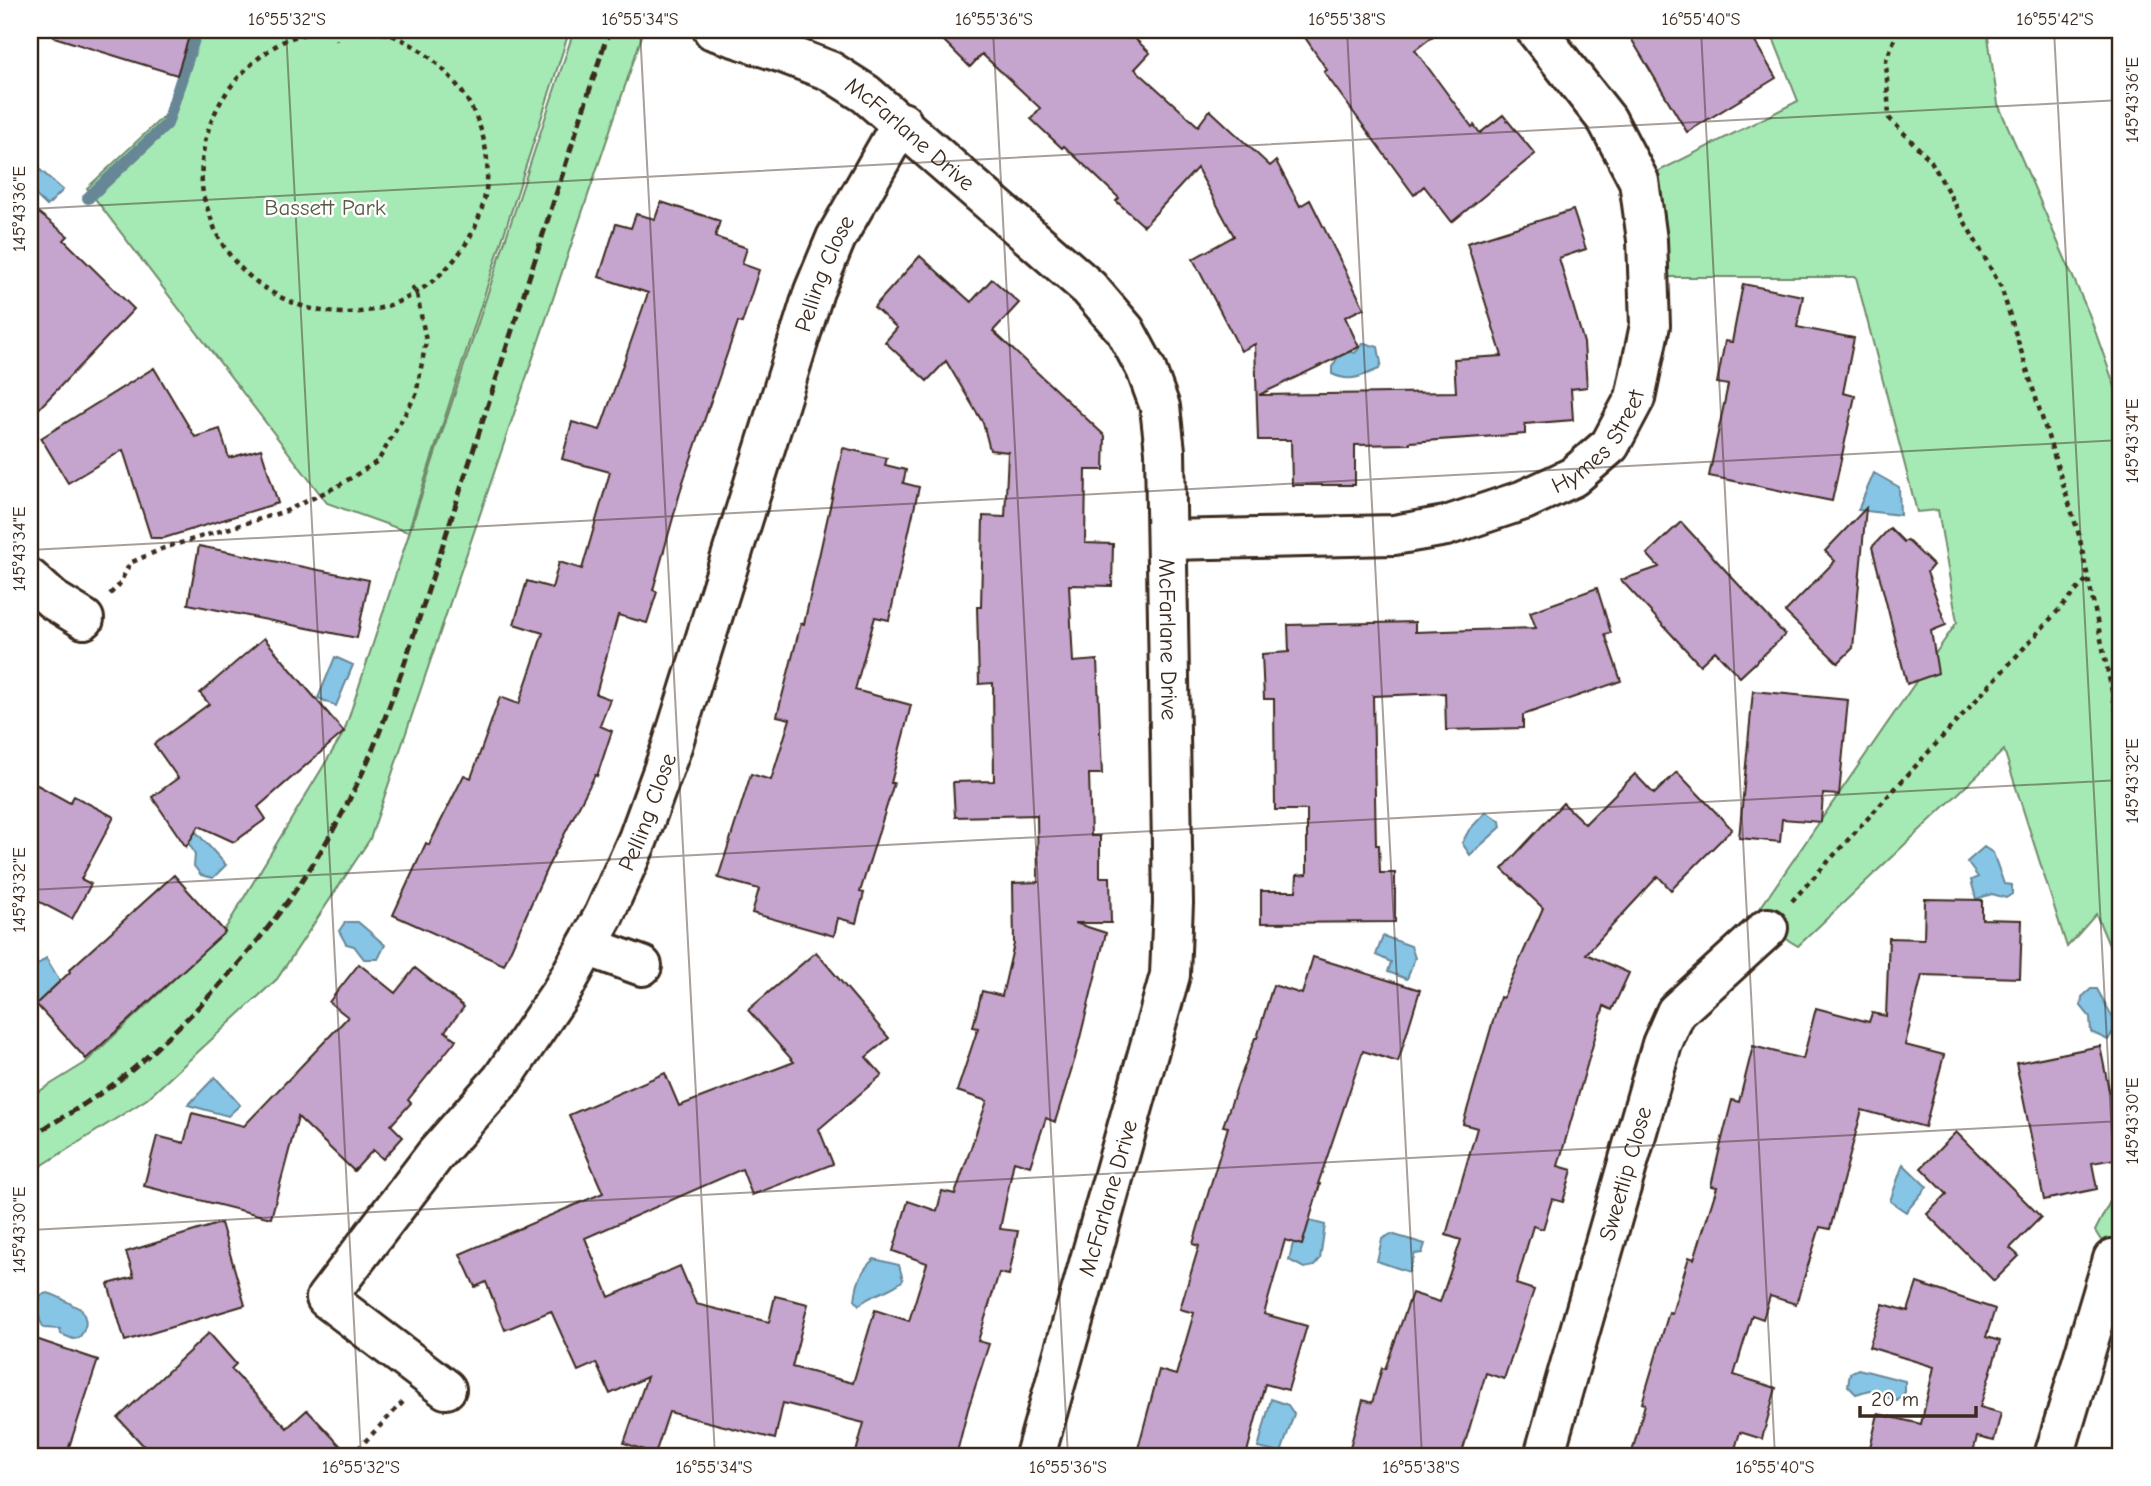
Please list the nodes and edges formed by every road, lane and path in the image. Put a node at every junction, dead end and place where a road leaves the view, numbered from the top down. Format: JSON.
{"nodes":[{"id":1,"x":325,"y":30,"type":"edge"},
{"id":2,"x":333,"y":30,"type":"edge"},
{"id":3,"x":369,"y":30,"type":"edge"},
{"id":4,"x":713,"y":30,"type":"edge"},
{"id":5,"x":1536,"y":30,"type":"edge"},
{"id":6,"x":1898,"y":30,"type":"edge"},
{"id":7,"x":336,"y":41,"type":"dead end"},
{"id":8,"x":902,"y":122,"type":"junction"},
{"id":9,"x":409,"y":283,"type":"dead end"},
{"id":10,"x":417,"y":294,"type":"junction"},
{"id":11,"x":1167,"y":540,"type":"junction"},
{"id":12,"x":30,"y":579,"type":"edge"},
{"id":13,"x":2088,"y":579,"type":"junction"},
{"id":14,"x":84,"y":619,"type":"joint"},
{"id":15,"x":2121,"y":734,"type":"edge"},
{"id":16,"x":1768,"y":928,"type":"joint"},
{"id":17,"x":587,"y":946,"type":"junction"},
{"id":18,"x":642,"y":965,"type":"dead end"},
{"id":19,"x":2113,"y":1259,"type":"dead end"},
{"id":20,"x":437,"y":1383,"type":"joint"},
{"id":21,"x":351,"y":1456,"type":"edge"},
{"id":22,"x":1035,"y":1456,"type":"edge"},
{"id":23,"x":1544,"y":1456,"type":"edge"},
{"id":24,"x":2054,"y":1456,"type":"edge"}],
"edges":[{"from":1,"to":10,"type":"path"},
{"from":2,"to":7,"type":"path"},
{"from":3,"to":10,"type":"path"},
{"from":4,"to":8,"type":"street","name":"McFarlane Drive"},
{"from":5,"to":11,"type":"street","name":"Hymes Street"},
{"from":6,"to":13,"type":"path"},
{"from":8,"to":11,"type":"street","name":"McFarlane Drive"},
{"from":8,"to":17,"type":"street","name":"Pelling Close"},
{"from":9,"to":10,"type":"path"},
{"from":10,"to":14,"type":"path"},
{"from":11,"to":22,"type":"street","name":"McFarlane Drive"},
{"from":12,"to":14,"type":"street"},
{"from":13,"to":15,"type":"path"},
{"from":13,"to":16,"type":"path"},
{"from":16,"to":23,"type":"street","name":"Sweetlip Close"},
{"from":17,"to":18,"type":"street"},
{"from":17,"to":20,"type":"street","name":"Pelling Close"},
{"from":19,"to":24,"type":"street"},
{"from":20,"to":21,"type":"path"}]}
